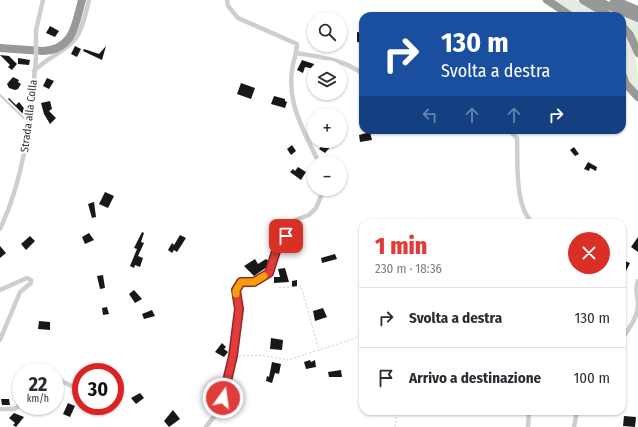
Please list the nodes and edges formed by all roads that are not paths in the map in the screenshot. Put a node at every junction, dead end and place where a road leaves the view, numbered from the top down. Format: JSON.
{"nodes":[{"id":1,"x":42,"y":0,"type":"edge"},
{"id":2,"x":82,"y":0,"type":"edge"},
{"id":3,"x":89,"y":0,"type":"edge"},
{"id":4,"x":227,"y":0,"type":"edge"},
{"id":5,"x":547,"y":0,"type":"edge"},
{"id":6,"x":583,"y":0,"type":"edge"},
{"id":7,"x":594,"y":0,"type":"edge"},
{"id":8,"x":614,"y":0,"type":"edge"},
{"id":9,"x":638,"y":10,"type":"edge"},
{"id":10,"x":565,"y":12,"type":"edge"},
{"id":11,"x":603,"y":12,"type":"edge"},
{"id":12,"x":623,"y":12,"type":"edge"},
{"id":13,"x":626,"y":13,"type":"edge"},
{"id":14,"x":638,"y":18,"type":"edge"},
{"id":15,"x":626,"y":30,"type":"edge"},
{"id":16,"x":0,"y":48,"type":"edge"},
{"id":17,"x":296,"y":53,"type":"junction"},
{"id":18,"x":638,"y":53,"type":"edge"},
{"id":19,"x":34,"y":71,"type":"junction"},
{"id":20,"x":359,"y":72,"type":"edge"},
{"id":21,"x":626,"y":84,"type":"edge"},
{"id":22,"x":0,"y":95,"type":"edge"},
{"id":23,"x":638,"y":97,"type":"edge"},
{"id":24,"x":30,"y":124,"type":"junction"},
{"id":25,"x":513,"y":134,"type":"edge"},
{"id":26,"x":316,"y":156,"type":"edge"},
{"id":27,"x":321,"y":196,"type":"edge"},
{"id":28,"x":528,"y":219,"type":"edge"},
{"id":29,"x":0,"y":228,"type":"edge"},
{"id":30,"x":638,"y":281,"type":"edge"},
{"id":31,"x":0,"y":290,"type":"edge"},
{"id":32,"x":626,"y":332,"type":"edge"},
{"id":33,"x":0,"y":340,"type":"edge"},
{"id":34,"x":0,"y":409,"type":"edge"},
{"id":35,"x":12,"y":409,"type":"edge"},
{"id":36,"x":529,"y":415,"type":"edge"},
{"id":37,"x":576,"y":415,"type":"edge"},
{"id":38,"x":206,"y":427,"type":"edge"},
{"id":39,"x":528,"y":427,"type":"edge"},
{"id":40,"x":574,"y":427,"type":"edge"}],
"edges":[{"from":1,"to":19,"type":"street","name":"Strada alla Colla","bridge":true},
{"from":2,"to":16,"type":"highway"},
{"from":3,"to":19,"type":"street"},
{"from":4,"to":17,"type":"street"},
{"from":5,"to":10,"type":"highway"},
{"from":6,"to":11,"type":"highway"},
{"from":7,"to":12,"type":"highway"},
{"from":8,"to":9,"type":"highway"},
{"from":13,"to":14,"type":"highway"},
{"from":15,"to":18,"type":"highway"},
{"from":17,"to":20,"type":"street"},
{"from":17,"to":26,"type":"street"},
{"from":19,"to":24,"type":"street","name":"Strada alla Colla"},
{"from":21,"to":23,"type":"highway"},
{"from":22,"to":24,"type":"lane"},
{"from":24,"to":29,"type":"street","name":"Strada alla Colla"},
{"from":25,"to":28,"type":"street"},
{"from":27,"to":38,"type":"street"},
{"from":30,"to":32,"type":"street"},
{"from":31,"to":33,"type":"street"},
{"from":34,"to":35,"type":"street"},
{"from":36,"to":39,"type":"street"},
{"from":37,"to":40,"type":"street"}]}
